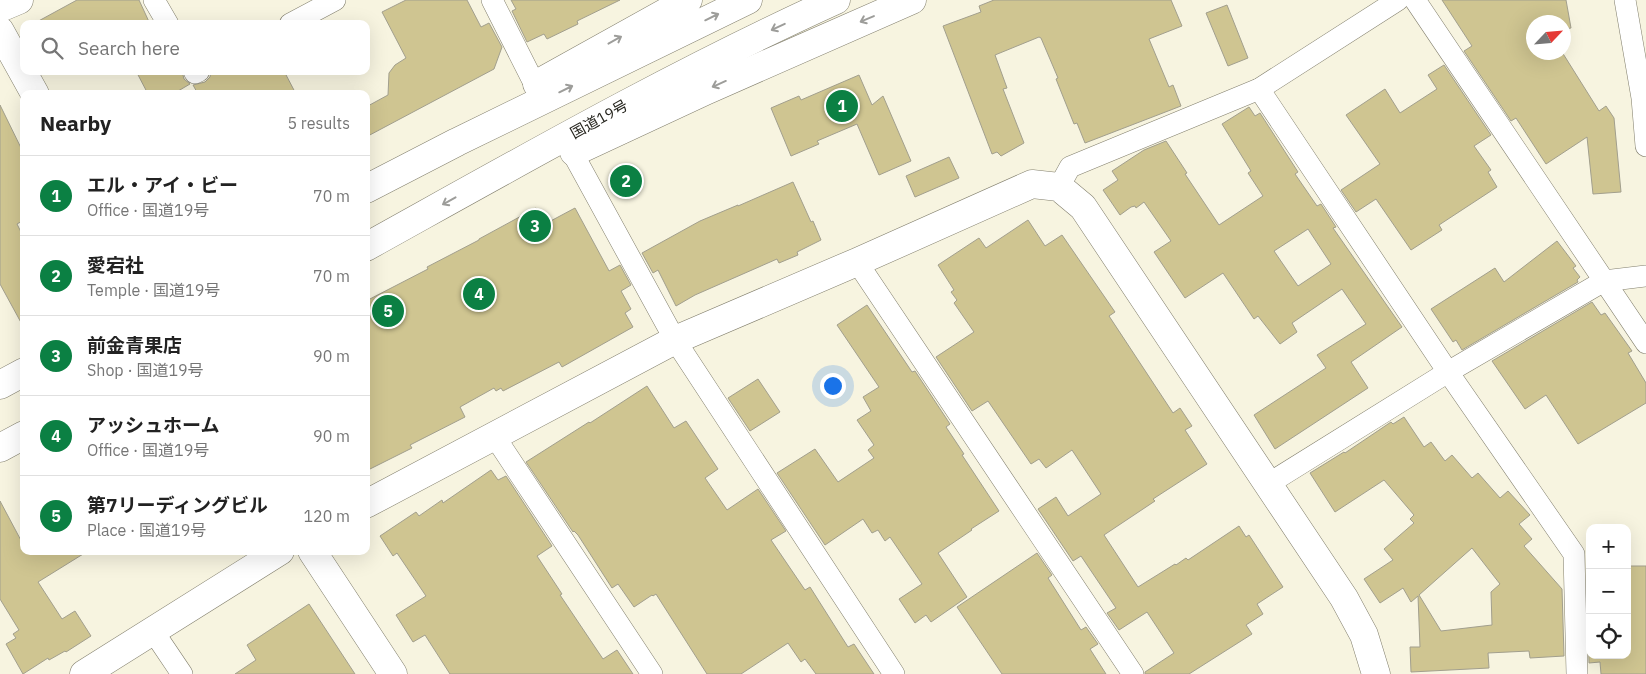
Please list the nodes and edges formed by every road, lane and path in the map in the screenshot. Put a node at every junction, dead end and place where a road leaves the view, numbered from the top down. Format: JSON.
{"nodes":[{"id":1,"x":19,"y":0,"type":"edge"},
{"id":2,"x":154,"y":0,"type":"edge"},
{"id":3,"x":335,"y":0,"type":"edge"},
{"id":4,"x":492,"y":0,"type":"edge"},
{"id":5,"x":688,"y":0,"type":"edge"},
{"id":6,"x":748,"y":0,"type":"edge"},
{"id":7,"x":836,"y":0,"type":"edge"},
{"id":8,"x":912,"y":0,"type":"edge"},
{"id":9,"x":1398,"y":0,"type":"edge"},
{"id":10,"x":1414,"y":0,"type":"edge"},
{"id":11,"x":1625,"y":0,"type":"edge"},
{"id":12,"x":0,"y":8,"type":"edge"},
{"id":13,"x":166,"y":20,"type":"edge"},
{"id":14,"x":298,"y":20,"type":"edge"},
{"id":15,"x":0,"y":31,"type":"edge"},
{"id":16,"x":20,"y":67,"type":"edge"},
{"id":17,"x":24,"y":75,"type":"edge"},
{"id":18,"x":535,"y":85,"type":"junction"},
{"id":19,"x":1260,"y":89,"type":"junction"},
{"id":20,"x":33,"y":90,"type":"edge"},
{"id":21,"x":457,"y":142,"type":"junction"},
{"id":22,"x":1646,"y":146,"type":"edge"},
{"id":23,"x":572,"y":152,"type":"junction"},
{"id":24,"x":480,"y":184,"type":"junction"},
{"id":25,"x":370,"y":187,"type":"edge"},
{"id":26,"x":1059,"y":188,"type":"junction"},
{"id":27,"x":370,"y":245,"type":"edge"},
{"id":28,"x":857,"y":262,"type":"junction"},
{"id":29,"x":1646,"y":276,"type":"edge"},
{"id":30,"x":1604,"y":281,"type":"junction"},
{"id":31,"x":675,"y":340,"type":"junction"},
{"id":32,"x":1646,"y":343,"type":"edge"},
{"id":33,"x":1448,"y":372,"type":"junction"},
{"id":34,"x":20,"y":374,"type":"edge"},
{"id":35,"x":0,"y":385,"type":"edge"},
{"id":36,"x":20,"y":437,"type":"edge"},
{"id":37,"x":495,"y":437,"type":"junction"},
{"id":38,"x":0,"y":448,"type":"edge"},
{"id":39,"x":1268,"y":484,"type":"junction"},
{"id":40,"x":370,"y":502,"type":"edge"},
{"id":41,"x":274,"y":555,"type":"edge"},
{"id":42,"x":315,"y":555,"type":"edge"},
{"id":43,"x":153,"y":631,"type":"junction"},
{"id":44,"x":84,"y":674,"type":"edge"},
{"id":45,"x":182,"y":674,"type":"edge"},
{"id":46,"x":393,"y":674,"type":"edge"},
{"id":47,"x":652,"y":674,"type":"edge"},
{"id":48,"x":894,"y":674,"type":"edge"},
{"id":49,"x":1133,"y":674,"type":"edge"},
{"id":50,"x":1376,"y":674,"type":"edge"},
{"id":51,"x":1576,"y":674,"type":"edge"}],
"edges":[{"from":1,"to":12,"type":"main road"},
{"from":2,"to":13,"type":"street"},
{"from":3,"to":14,"type":"street"},
{"from":4,"to":18,"type":"street"},
{"from":18,"to":5,"type":"main road","one_way":true},
{"from":21,"to":6,"type":"main road","one_way":true},
{"from":7,"to":24,"type":"main road","name":"国道19号","one_way":true},
{"from":8,"to":23,"type":"main road","one_way":true},
{"from":9,"to":19,"type":"street"},
{"from":10,"to":30,"type":"street"},
{"from":11,"to":22,"type":"street"},
{"from":15,"to":16,"type":"main road"},
{"from":17,"to":20,"type":"main road"},
{"from":18,"to":21,"type":"main road"},
{"from":19,"to":26,"type":"street"},
{"from":19,"to":33,"type":"street"},
{"from":21,"to":25,"type":"main road"},
{"from":23,"to":24,"type":"main road"},
{"from":23,"to":31,"type":"street"},
{"from":24,"to":27,"type":"main road","name":"国道19号","one_way":true},
{"from":26,"to":28,"type":"main road"},
{"from":26,"to":39,"type":"main road"},
{"from":28,"to":31,"type":"main road"},
{"from":28,"to":49,"type":"street"},
{"from":29,"to":30,"type":"street"},
{"from":30,"to":32,"type":"street"},
{"from":30,"to":33,"type":"street"},
{"from":31,"to":37,"type":"main road"},
{"from":31,"to":48,"type":"street"},
{"from":33,"to":39,"type":"street"},
{"from":33,"to":51,"type":"street"},
{"from":34,"to":35,"type":"main road"},
{"from":36,"to":38,"type":"main road"},
{"from":37,"to":40,"type":"main road"},
{"from":37,"to":47,"type":"street"},
{"from":39,"to":50,"type":"main road"},
{"from":41,"to":43,"type":"main road"},
{"from":42,"to":46,"type":"main road"},
{"from":43,"to":44,"type":"main road"},
{"from":43,"to":45,"type":"street"}]}
